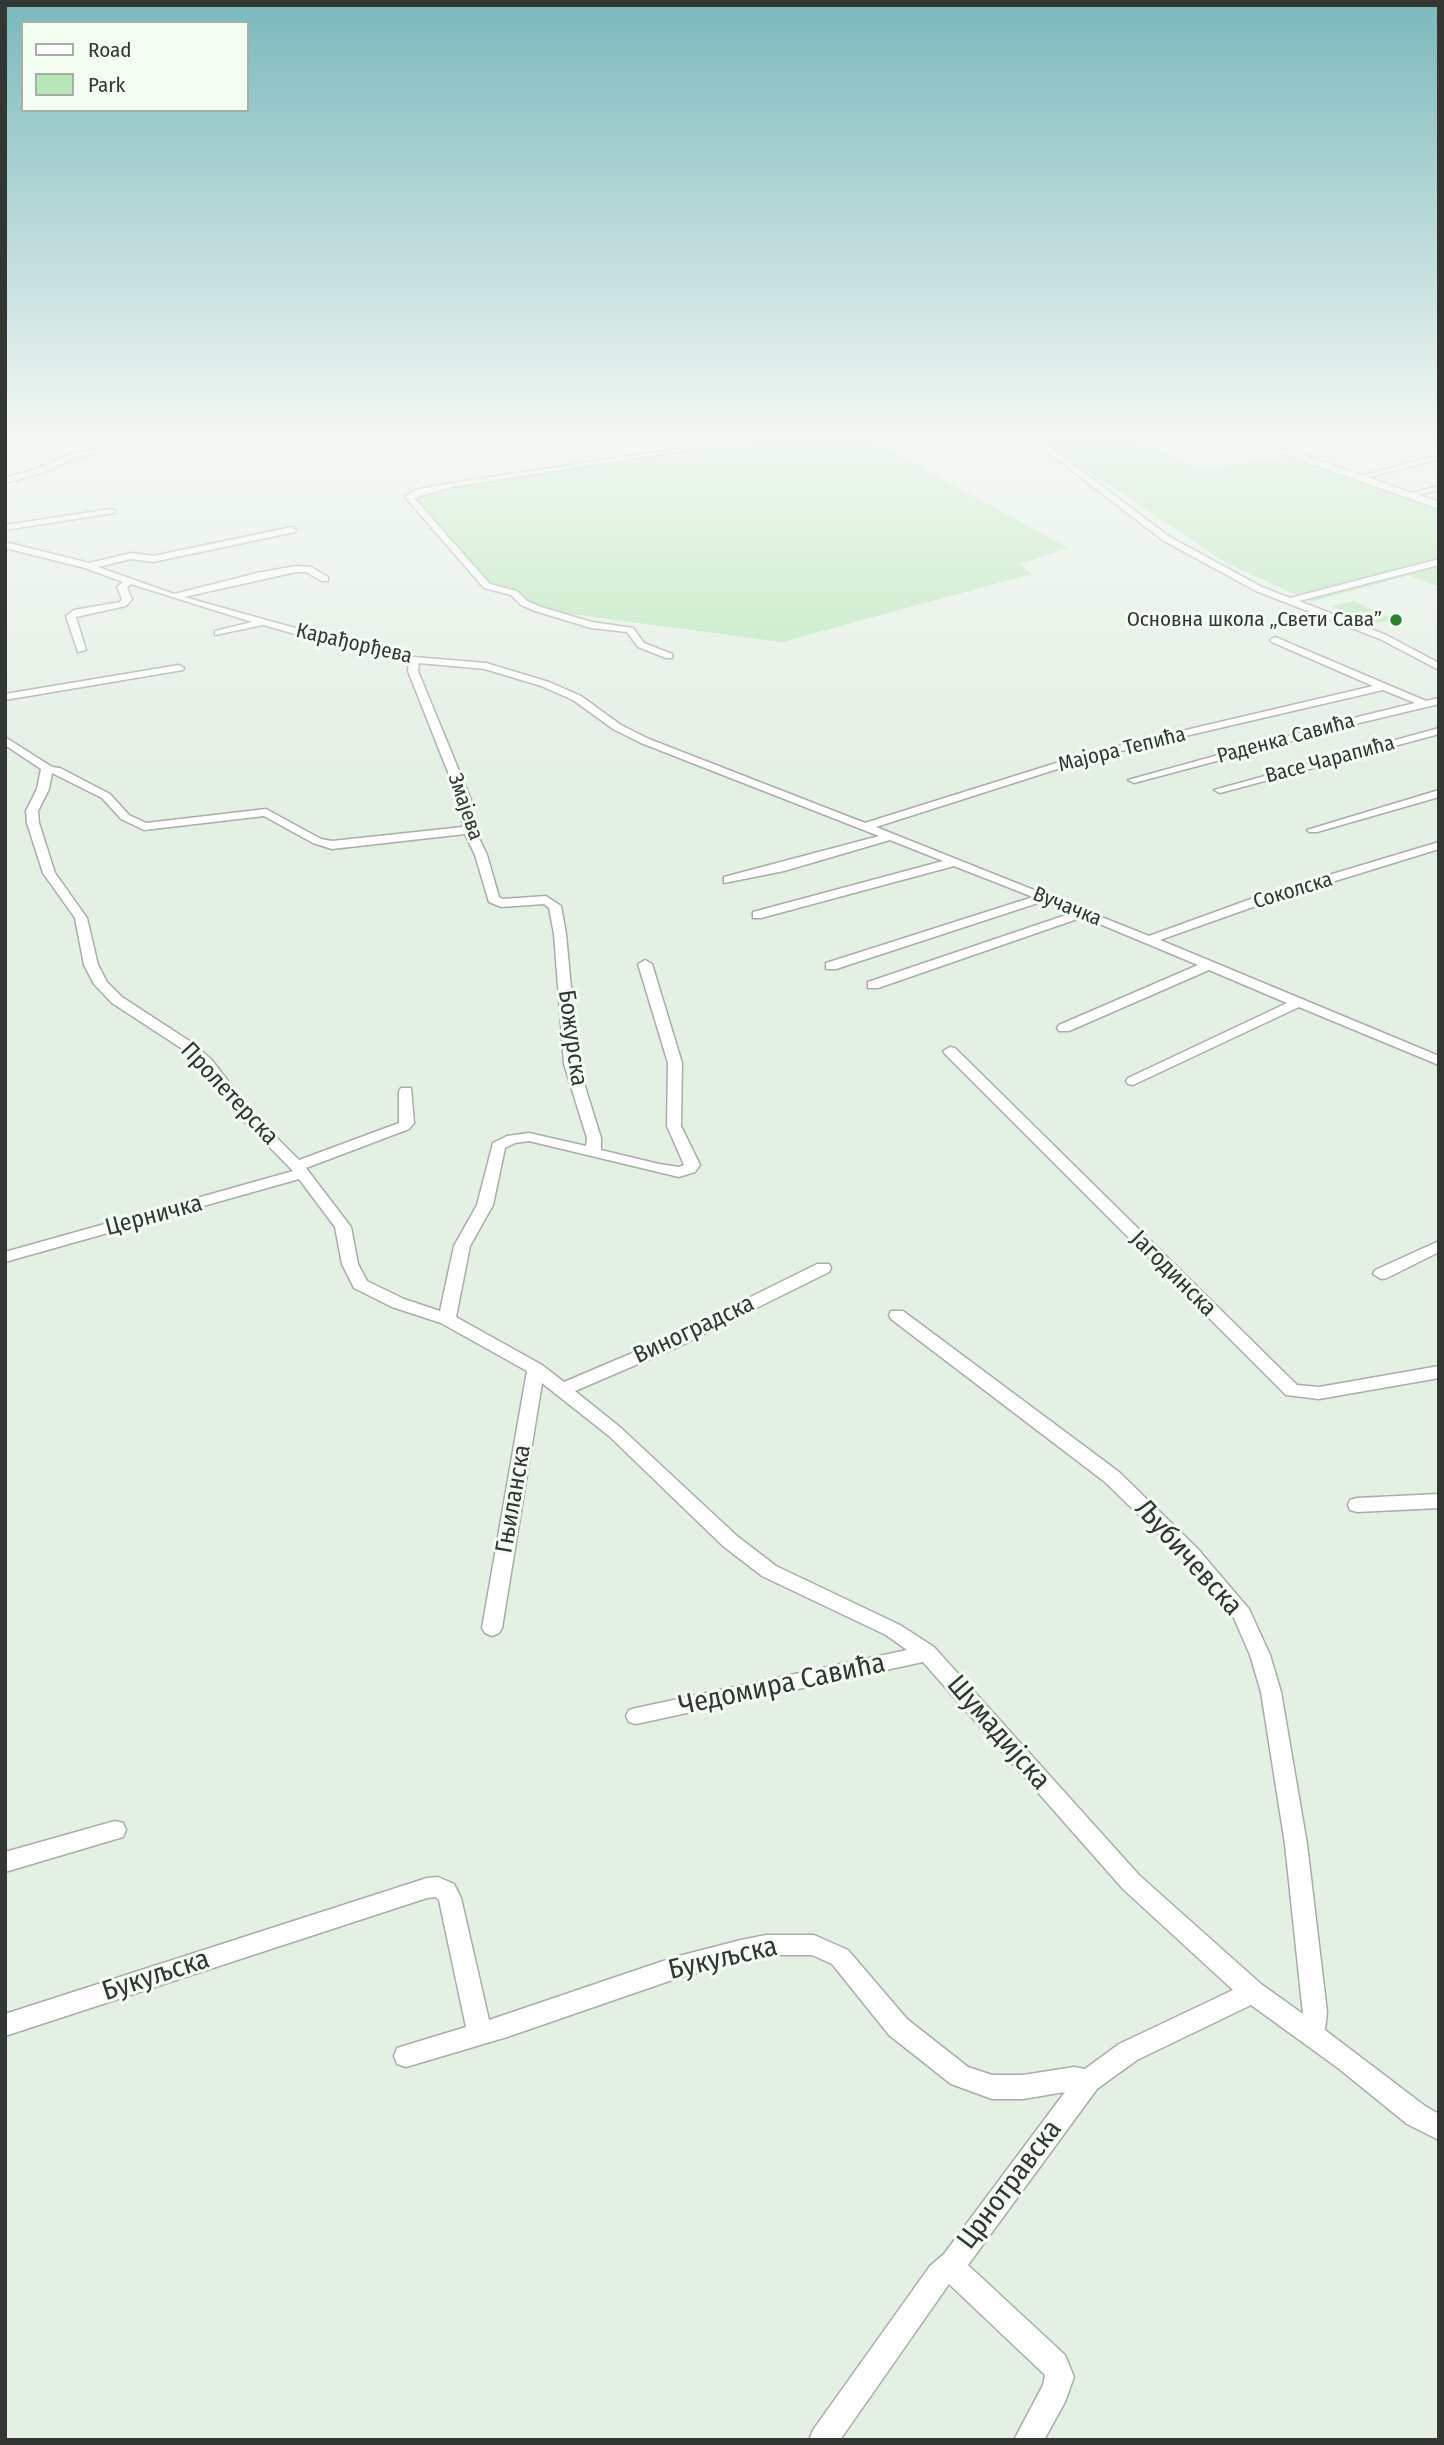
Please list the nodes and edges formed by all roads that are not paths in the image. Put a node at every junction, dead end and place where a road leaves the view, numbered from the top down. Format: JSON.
{"nodes":[{"id":1,"x":13,"y":547,"type":"edge"},
{"id":2,"x":210,"y":547,"type":"edge"},
{"id":3,"x":452,"y":547,"type":"edge"},
{"id":4,"x":1183,"y":547,"type":"edge"},
{"id":5,"x":1439,"y":562,"type":"edge"},
{"id":6,"x":88,"y":566,"type":"junction"},
{"id":7,"x":326,"y":579,"type":"dead end"},
{"id":8,"x":129,"y":581,"type":"junction"},
{"id":9,"x":175,"y":597,"type":"junction"},
{"id":10,"x":1289,"y":601,"type":"junction"},
{"id":11,"x":265,"y":622,"type":"junction"},
{"id":12,"x":218,"y":632,"type":"dead end"},
{"id":13,"x":1275,"y":640,"type":"dead end"},
{"id":14,"x":82,"y":650,"type":"dead end"},
{"id":15,"x":669,"y":656,"type":"dead end"},
{"id":16,"x":414,"y":660,"type":"junction"},
{"id":17,"x":179,"y":667,"type":"dead end"},
{"id":18,"x":1439,"y":667,"type":"edge"},
{"id":19,"x":1385,"y":686,"type":"junction"},
{"id":20,"x":5,"y":697,"type":"edge"},
{"id":21,"x":1439,"y":701,"type":"edge"},
{"id":22,"x":1425,"y":704,"type":"junction"},
{"id":23,"x":1439,"y":732,"type":"edge"},
{"id":24,"x":5,"y":740,"type":"edge"},
{"id":25,"x":693,"y":760,"type":"joint"},
{"id":26,"x":47,"y":770,"type":"junction"},
{"id":27,"x":1134,"y":780,"type":"dead end"},
{"id":28,"x":1220,"y":790,"type":"dead end"},
{"id":29,"x":1439,"y":793,"type":"edge"},
{"id":30,"x":864,"y":827,"type":"junction"},
{"id":31,"x":469,"y":830,"type":"junction"},
{"id":32,"x":1313,"y":830,"type":"dead end"},
{"id":33,"x":890,"y":837,"type":"junction"},
{"id":34,"x":1439,"y":845,"type":"edge"},
{"id":35,"x":954,"y":862,"type":"junction"},
{"id":36,"x":728,"y":880,"type":"dead end"},
{"id":37,"x":1045,"y":897,"type":"junction"},
{"id":38,"x":552,"y":902,"type":"joint"},
{"id":39,"x":1083,"y":913,"type":"junction"},
{"id":40,"x":757,"y":915,"type":"dead end"},
{"id":41,"x":1148,"y":940,"type":"junction"},
{"id":42,"x":645,"y":964,"type":"dead end"},
{"id":43,"x":1209,"y":965,"type":"junction"},
{"id":44,"x":831,"y":967,"type":"dead end"},
{"id":45,"x":873,"y":985,"type":"dead end"},
{"id":46,"x":1299,"y":1002,"type":"junction"},
{"id":47,"x":1064,"y":1028,"type":"dead end"},
{"id":48,"x":950,"y":1051,"type":"dead end"},
{"id":49,"x":1439,"y":1061,"type":"edge"},
{"id":50,"x":1133,"y":1081,"type":"dead end"},
{"id":51,"x":407,"y":1091,"type":"dead end"},
{"id":52,"x":593,"y":1151,"type":"junction"},
{"id":53,"x":300,"y":1170,"type":"junction"},
{"id":54,"x":1439,"y":1246,"type":"edge"},
{"id":55,"x":5,"y":1257,"type":"edge"},
{"id":56,"x":823,"y":1268,"type":"dead end"},
{"id":57,"x":1381,"y":1274,"type":"dead end"},
{"id":58,"x":897,"y":1315,"type":"dead end"},
{"id":59,"x":447,"y":1319,"type":"junction"},
{"id":60,"x":536,"y":1369,"type":"junction"},
{"id":61,"x":1439,"y":1372,"type":"edge"},
{"id":62,"x":564,"y":1389,"type":"junction"},
{"id":63,"x":1439,"y":1501,"type":"edge"},
{"id":64,"x":1357,"y":1505,"type":"dead end"},
{"id":65,"x":492,"y":1628,"type":"dead end"},
{"id":66,"x":928,"y":1653,"type":"junction"},
{"id":67,"x":636,"y":1716,"type":"dead end"},
{"id":68,"x":115,"y":1830,"type":"dead end"},
{"id":69,"x":5,"y":1862,"type":"edge"},
{"id":70,"x":1253,"y":1992,"type":"junction"},
{"id":71,"x":5,"y":2025,"type":"edge"},
{"id":72,"x":480,"y":2034,"type":"junction"},
{"id":73,"x":1312,"y":2035,"type":"junction"},
{"id":74,"x":406,"y":2056,"type":"dead end"},
{"id":75,"x":1088,"y":2081,"type":"junction"},
{"id":76,"x":1439,"y":2128,"type":"edge"},
{"id":77,"x":953,"y":2263,"type":"junction"},
{"id":78,"x":822,"y":2440,"type":"edge"},
{"id":79,"x":1028,"y":2440,"type":"edge"}],
"edges":[{"from":1,"to":6,"type":"street","name":"Карађорђева"},
{"from":2,"to":6,"type":"street"},
{"from":3,"to":15,"type":"street"},
{"from":4,"to":10,"type":"street"},
{"from":5,"to":10,"type":"street"},
{"from":6,"to":8,"type":"street","name":"Карађорђева"},
{"from":7,"to":9,"type":"street"},
{"from":8,"to":9,"type":"street","name":"Карађорђева"},
{"from":8,"to":14,"type":"street"},
{"from":9,"to":11,"type":"street","name":"Карађорђева"},
{"from":10,"to":18,"type":"street"},
{"from":11,"to":12,"type":"street"},
{"from":11,"to":16,"type":"street","name":"Карађорђева"},
{"from":13,"to":19,"type":"street"},
{"from":16,"to":25,"type":"street","name":"Карађорђева"},
{"from":16,"to":31,"type":"street","name":"Змајева"},
{"from":17,"to":20,"type":"street"},
{"from":19,"to":22,"type":"street"},
{"from":19,"to":30,"type":"street","name":"Мајора Тепића"},
{"from":21,"to":22,"type":"street","name":"Раденка Савића"},
{"from":22,"to":27,"type":"street","name":"Раденка Савића"},
{"from":23,"to":28,"type":"street","name":"Васе Чарапића"},
{"from":24,"to":26,"type":"street"},
{"from":25,"to":30,"type":"street","name":"Вучачка"},
{"from":26,"to":31,"type":"street"},
{"from":26,"to":53,"type":"street","name":"Пролетерска"},
{"from":29,"to":32,"type":"street"},
{"from":30,"to":33,"type":"street","name":"Вучачка"},
{"from":31,"to":38,"type":"street","name":"Змајева"},
{"from":33,"to":35,"type":"street","name":"Вучачка"},
{"from":33,"to":36,"type":"street"},
{"from":34,"to":41,"type":"street","name":"Соколска"},
{"from":35,"to":37,"type":"street","name":"Вучачка"},
{"from":35,"to":40,"type":"street"},
{"from":37,"to":39,"type":"street","name":"Вучачка"},
{"from":37,"to":44,"type":"street"},
{"from":38,"to":52,"type":"street","name":"Божурска"},
{"from":39,"to":41,"type":"street","name":"Вучачка"},
{"from":39,"to":45,"type":"street"},
{"from":41,"to":43,"type":"street","name":"Вучачка"},
{"from":42,"to":52,"type":"street"},
{"from":43,"to":46,"type":"street","name":"Вучачка"},
{"from":43,"to":47,"type":"street"},
{"from":46,"to":49,"type":"street","name":"Вучачка"},
{"from":46,"to":50,"type":"street"},
{"from":48,"to":61,"type":"street","name":"Јагодинска"},
{"from":51,"to":53,"type":"street","name":"Церничка"},
{"from":52,"to":59,"type":"street"},
{"from":53,"to":55,"type":"street","name":"Церничка"},
{"from":53,"to":59,"type":"street","name":"Пролетерска"},
{"from":54,"to":57,"type":"street"},
{"from":56,"to":62,"type":"street","name":"Виноградска"},
{"from":58,"to":73,"type":"street","name":"Љубичевска"},
{"from":59,"to":60,"type":"street","name":"Пролетерска"},
{"from":60,"to":62,"type":"street","name":"Шумадијска"},
{"from":60,"to":65,"type":"street","name":"Гњиланска"},
{"from":62,"to":66,"type":"street","name":"Шумадијска"},
{"from":63,"to":64,"type":"street"},
{"from":66,"to":67,"type":"street","name":"Чедомира Савића"},
{"from":66,"to":70,"type":"street","name":"Шумадијска"},
{"from":68,"to":69,"type":"street"},
{"from":70,"to":73,"type":"street","name":"Шумадијска"},
{"from":70,"to":75,"type":"street","name":"Црнотравска"},
{"from":71,"to":72,"type":"street","name":"Букуљска"},
{"from":72,"to":74,"type":"street","name":"Букуљска"},
{"from":72,"to":75,"type":"street","name":"Букуљска"},
{"from":73,"to":76,"type":"street","name":"Шумадијска"},
{"from":75,"to":77,"type":"street","name":"Црнотравска"},
{"from":77,"to":78,"type":"street","name":"Црнотравска"},
{"from":77,"to":79,"type":"street"}]}
